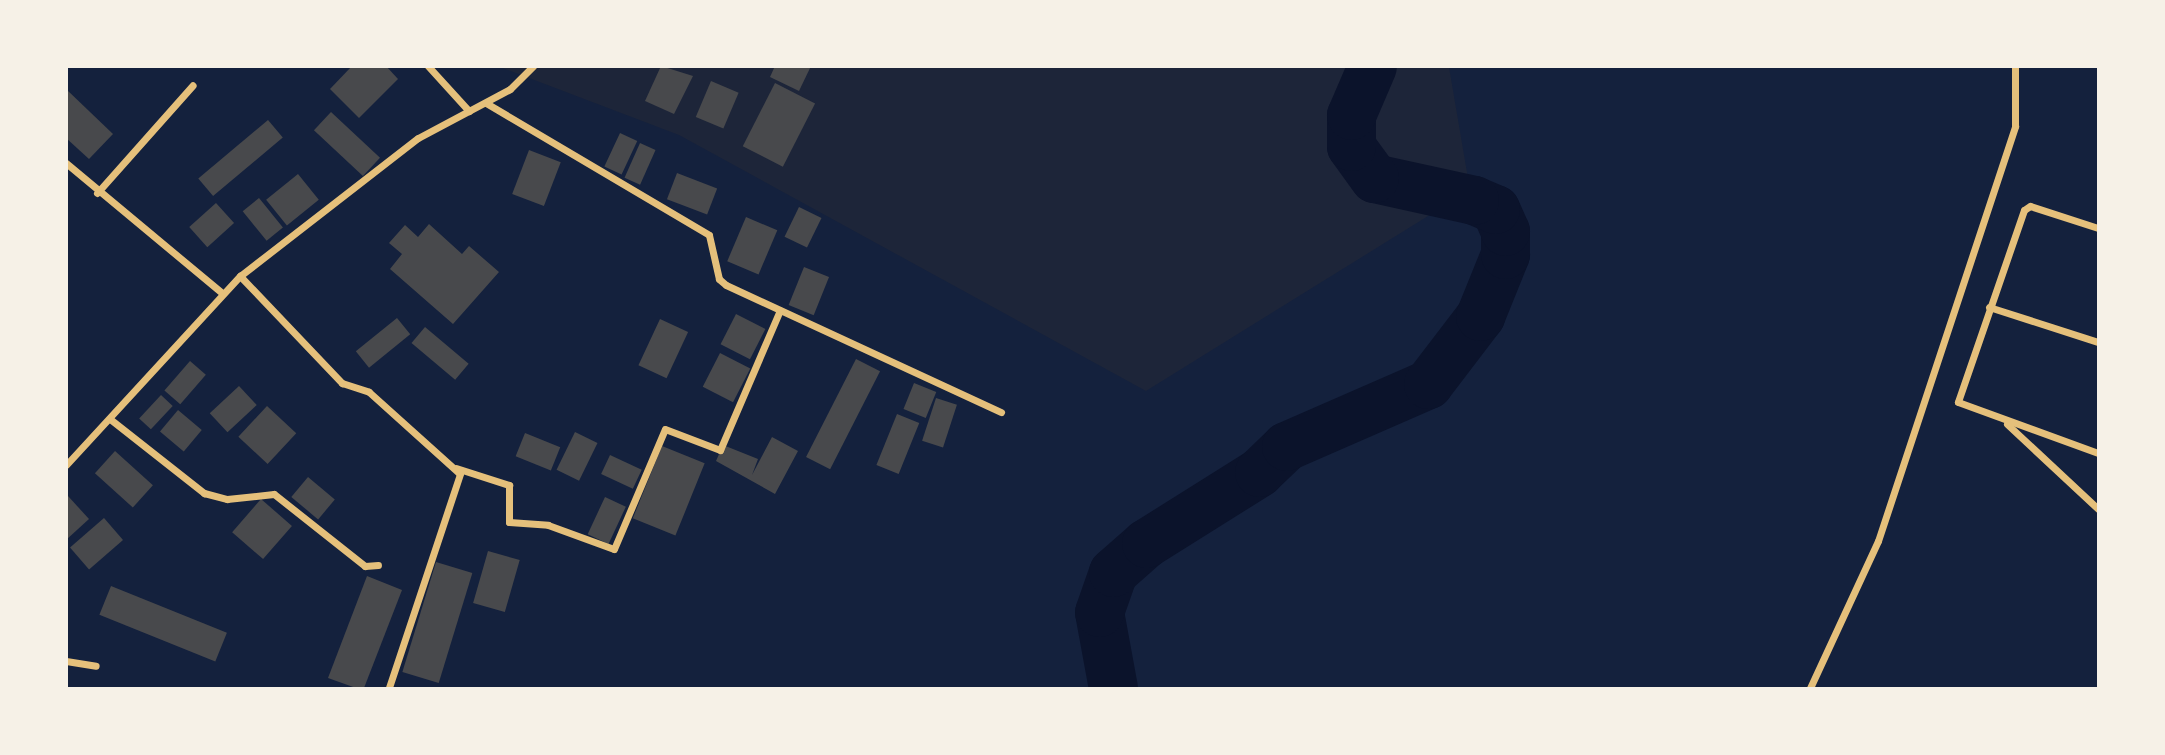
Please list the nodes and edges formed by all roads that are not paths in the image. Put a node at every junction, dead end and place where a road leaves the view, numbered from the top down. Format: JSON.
{"nodes":[{"id":1,"x":428,"y":66,"type":"edge"},
{"id":2,"x":533,"y":66,"type":"edge"},
{"id":3,"x":2015,"y":66,"type":"edge"},
{"id":4,"x":193,"y":85,"type":"dead end"},
{"id":5,"x":486,"y":103,"type":"junction"},
{"id":6,"x":469,"y":111,"type":"junction"},
{"id":7,"x":66,"y":163,"type":"edge"},
{"id":8,"x":97,"y":193,"type":"junction"},
{"id":9,"x":2098,"y":228,"type":"edge"},
{"id":10,"x":240,"y":276,"type":"junction"},
{"id":11,"x":221,"y":292,"type":"junction"},
{"id":12,"x":1989,"y":307,"type":"junction"},
{"id":13,"x":780,"y":310,"type":"junction"},
{"id":14,"x":2098,"y":342,"type":"edge"},
{"id":15,"x":1001,"y":412,"type":"dead end"},
{"id":16,"x":110,"y":419,"type":"junction"},
{"id":17,"x":2004,"y":421,"type":"junction"},
{"id":18,"x":2098,"y":453,"type":"edge"},
{"id":19,"x":66,"y":465,"type":"edge"},
{"id":20,"x":456,"y":468,"type":"junction"},
{"id":21,"x":2098,"y":509,"type":"edge"},
{"id":22,"x":378,"y":565,"type":"dead end"},
{"id":23,"x":66,"y":661,"type":"edge"},
{"id":24,"x":96,"y":666,"type":"dead end"},
{"id":25,"x":390,"y":688,"type":"edge"},
{"id":26,"x":1810,"y":688,"type":"edge"}],
"edges":[{"from":1,"to":6,"type":"street"},
{"from":2,"to":5,"type":"street"},
{"from":3,"to":26,"type":"street"},
{"from":4,"to":8,"type":"street"},
{"from":5,"to":6,"type":"street"},
{"from":5,"to":13,"type":"street"},
{"from":6,"to":10,"type":"street"},
{"from":7,"to":8,"type":"street"},
{"from":8,"to":11,"type":"street"},
{"from":9,"to":12,"type":"street"},
{"from":10,"to":11,"type":"street"},
{"from":10,"to":20,"type":"street"},
{"from":11,"to":16,"type":"street"},
{"from":12,"to":14,"type":"street"},
{"from":12,"to":17,"type":"street"},
{"from":13,"to":15,"type":"street"},
{"from":13,"to":20,"type":"street"},
{"from":16,"to":19,"type":"street"},
{"from":16,"to":22,"type":"street"},
{"from":17,"to":18,"type":"street"},
{"from":17,"to":21,"type":"street"},
{"from":20,"to":25,"type":"street"},
{"from":23,"to":24,"type":"street"}]}
